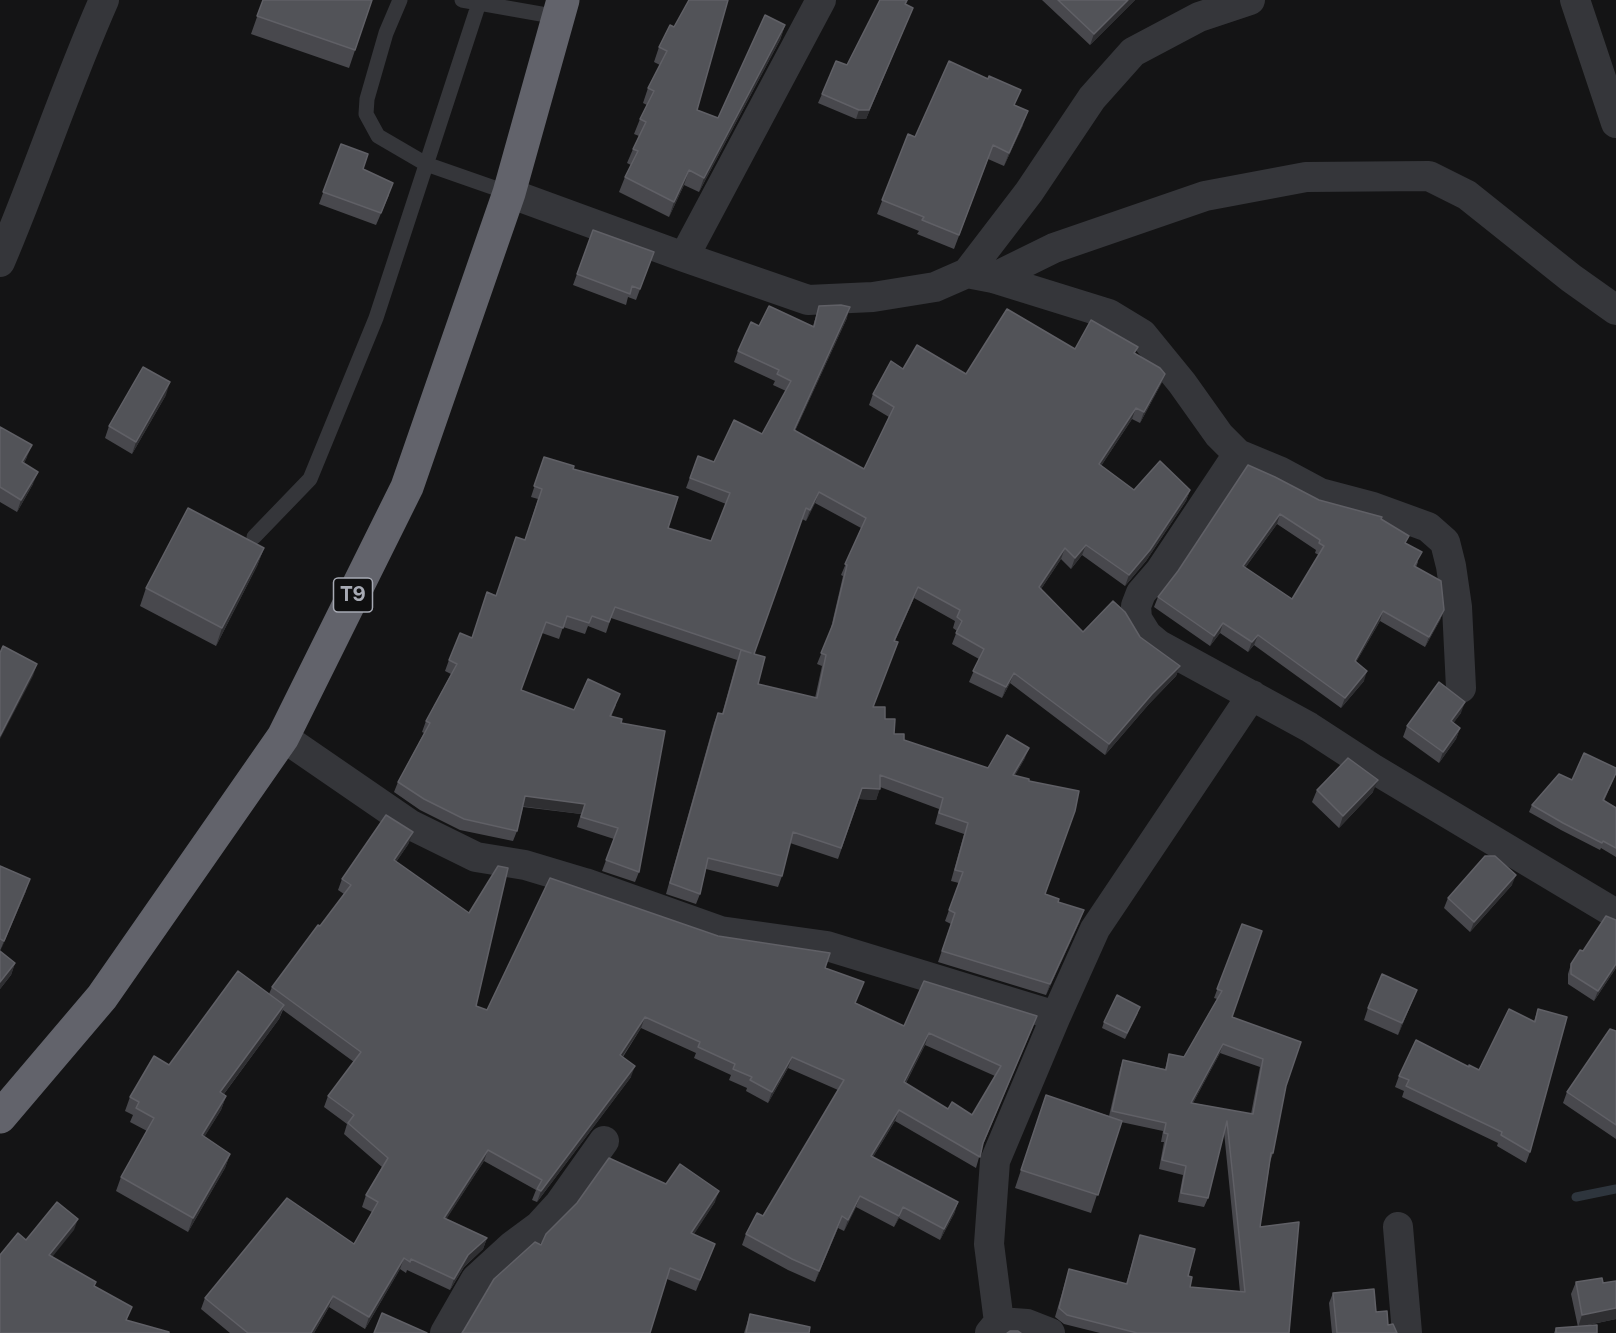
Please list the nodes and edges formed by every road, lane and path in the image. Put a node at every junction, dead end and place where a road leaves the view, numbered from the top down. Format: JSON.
{"nodes":[{"id":1,"x":104,"y":0,"type":"edge"},
{"id":2,"x":400,"y":0,"type":"edge"},
{"id":3,"x":462,"y":0,"type":"edge"},
{"id":4,"x":821,"y":0,"type":"edge"},
{"id":5,"x":1250,"y":0,"type":"edge"},
{"id":6,"x":1575,"y":0,"type":"edge"},
{"id":7,"x":479,"y":3,"type":"junction"},
{"id":8,"x":561,"y":8,"type":"edge"},
{"id":9,"x":1616,"y":123,"type":"edge"},
{"id":10,"x":426,"y":164,"type":"junction"},
{"id":11,"x":509,"y":193,"type":"junction"},
{"id":12,"x":684,"y":257,"type":"junction"},
{"id":13,"x":0,"y":262,"type":"edge"},
{"id":14,"x":980,"y":275,"type":"junction"},
{"id":15,"x":1616,"y":310,"type":"edge"},
{"id":16,"x":1238,"y":454,"type":"junction"},
{"id":17,"x":254,"y":537,"type":"dead end"},
{"id":18,"x":1461,"y":688,"type":"dead end"},
{"id":19,"x":1252,"y":695,"type":"junction"},
{"id":20,"x":283,"y":737,"type":"junction"},
{"id":21,"x":1616,"y":914,"type":"edge"},
{"id":22,"x":1056,"y":1016,"type":"junction"},
{"id":23,"x":0,"y":1118,"type":"edge"},
{"id":24,"x":604,"y":1141,"type":"dead end"},
{"id":25,"x":1398,"y":1227,"type":"dead end"},
{"id":26,"x":995,"y":1328,"type":"edge"},
{"id":27,"x":445,"y":1333,"type":"edge"},
{"id":28,"x":1050,"y":1333,"type":"edge"},
{"id":29,"x":1407,"y":1333,"type":"edge"}],
"edges":[{"from":1,"to":13,"type":"street"},
{"from":2,"to":10,"type":"lane"},
{"from":3,"to":7,"type":"lane"},
{"from":4,"to":12,"type":"street"},
{"from":5,"to":14,"type":"street"},
{"from":6,"to":9,"type":"street"},
{"from":7,"to":8,"type":"lane"},
{"from":7,"to":10,"type":"lane"},
{"from":8,"to":11,"type":"highway","number":"T9"},
{"from":10,"to":11,"type":"lane"},
{"from":10,"to":17,"type":"lane"},
{"from":11,"to":12,"type":"street"},
{"from":11,"to":20,"type":"highway","number":"T9"},
{"from":12,"to":14,"type":"street"},
{"from":14,"to":15,"type":"street"},
{"from":14,"to":16,"type":"street"},
{"from":16,"to":18,"type":"street"},
{"from":16,"to":19,"type":"street"},
{"from":19,"to":21,"type":"street"},
{"from":19,"to":22,"type":"street"},
{"from":20,"to":22,"type":"street"},
{"from":20,"to":23,"type":"highway","number":"T9"},
{"from":22,"to":26,"type":"street"},
{"from":24,"to":27,"type":"street"},
{"from":25,"to":29,"type":"street"},
{"from":26,"to":28,"type":"street"}]}
